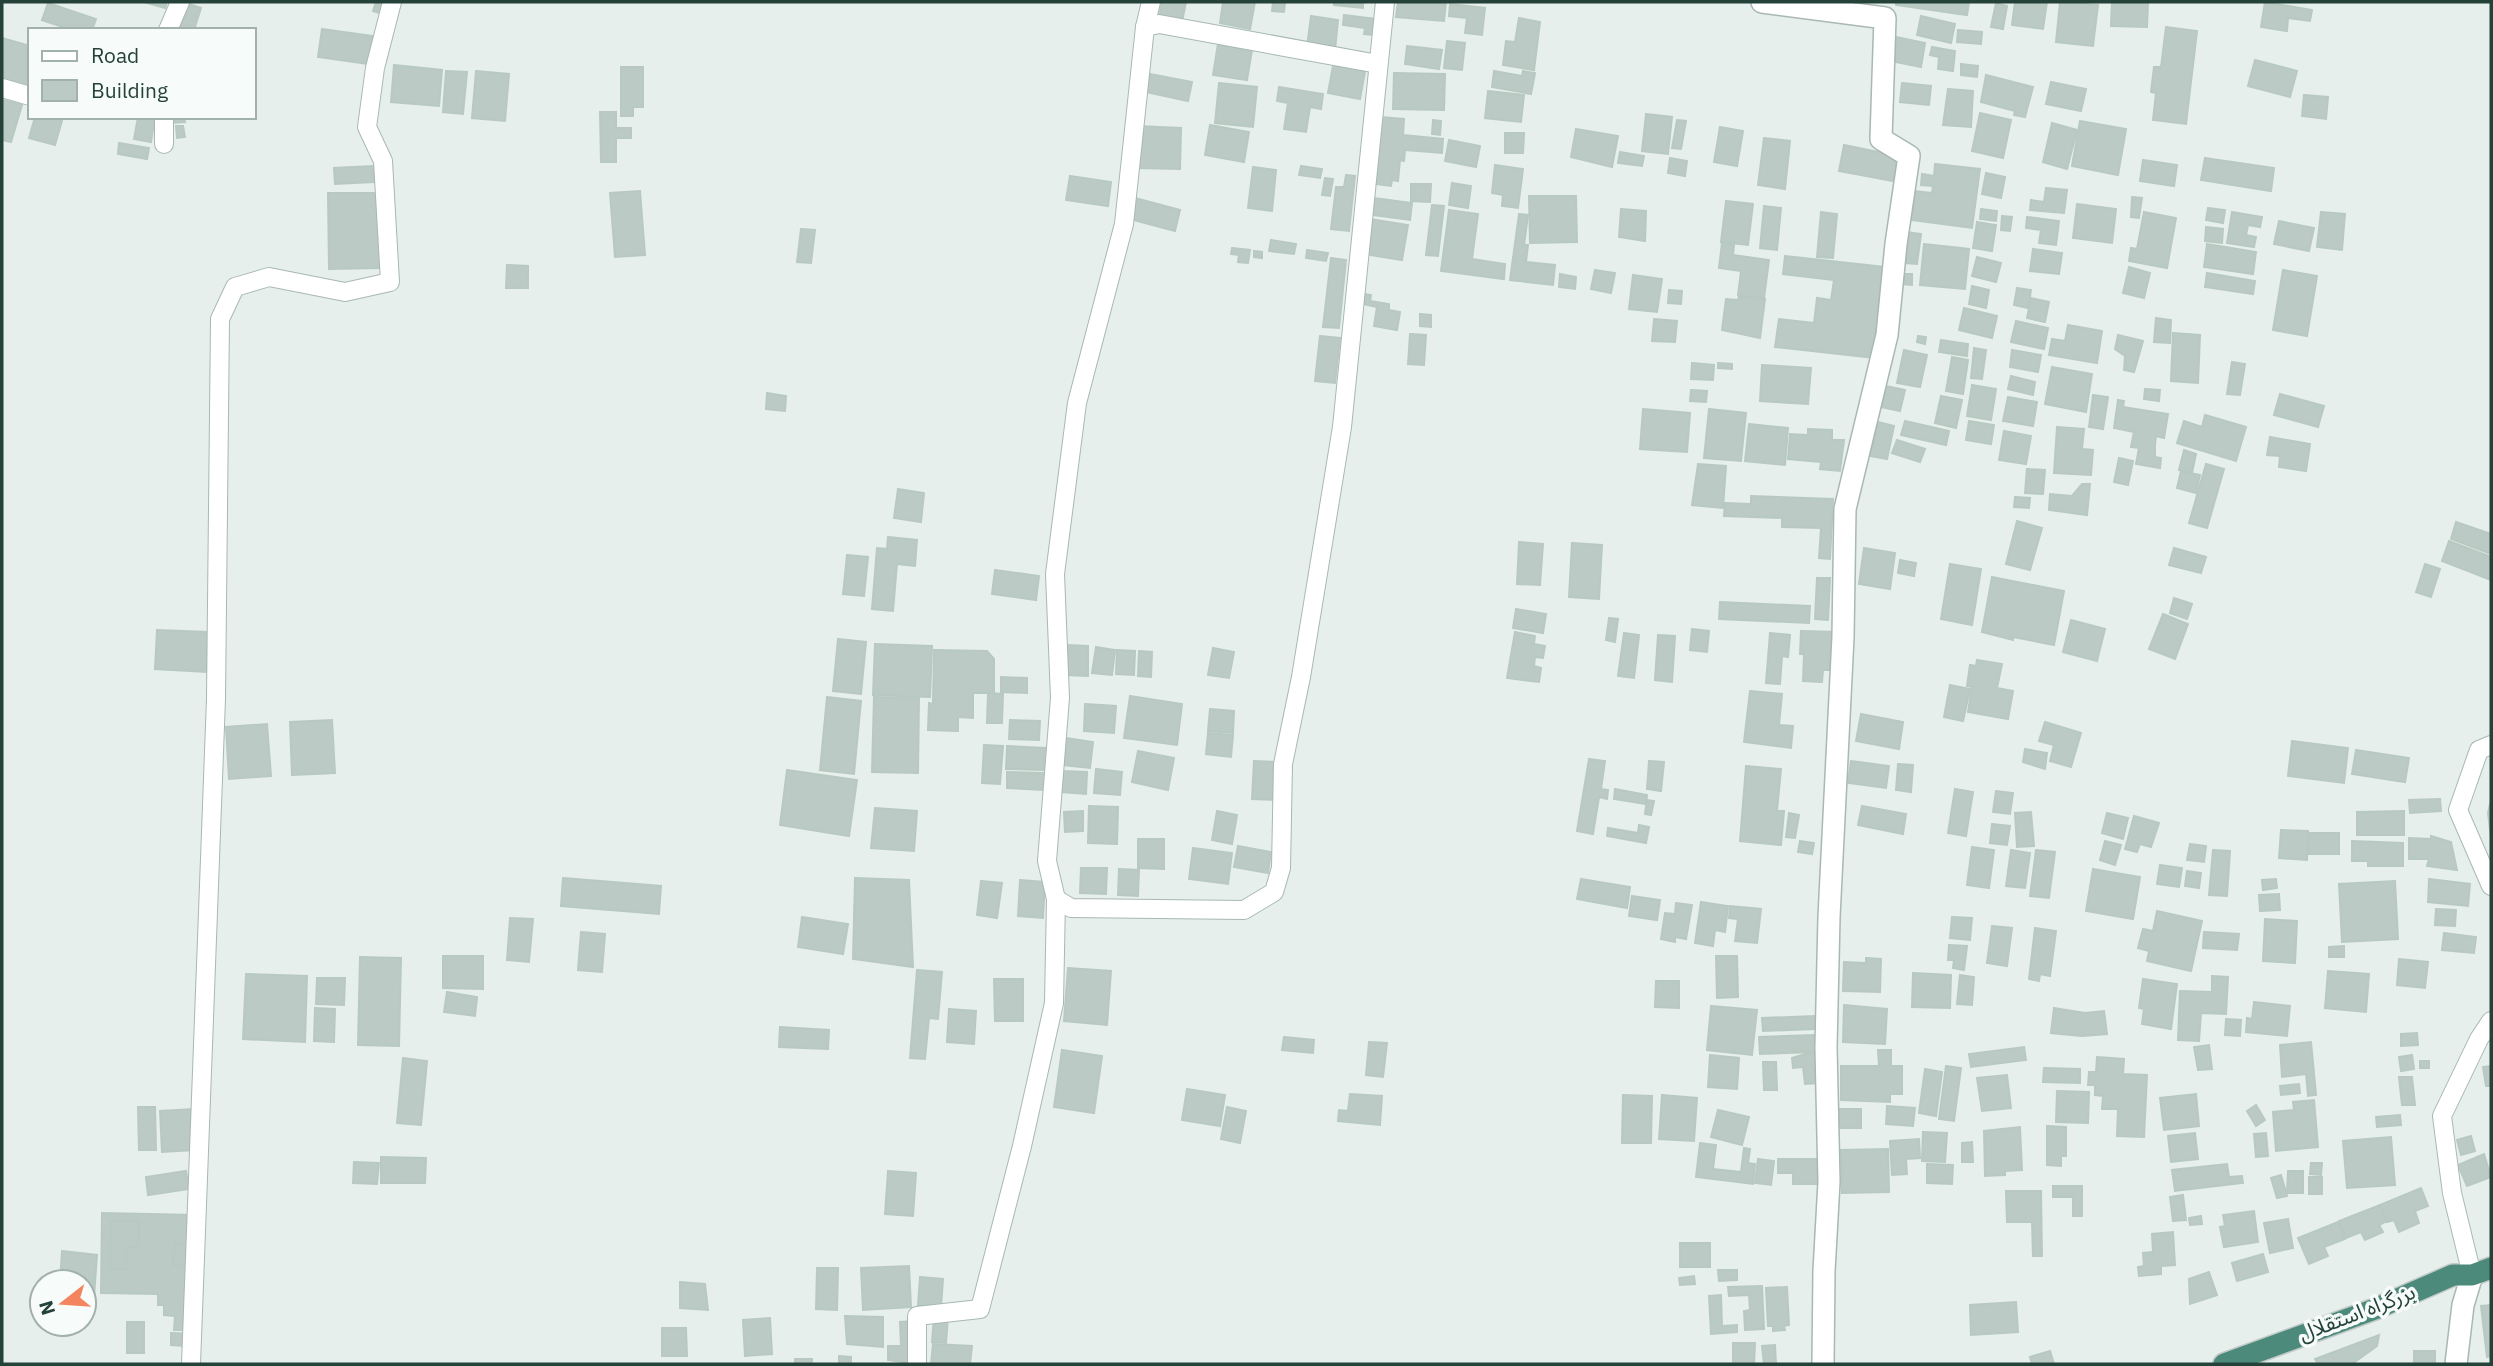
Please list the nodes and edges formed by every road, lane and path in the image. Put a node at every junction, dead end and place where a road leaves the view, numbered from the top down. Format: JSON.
{"nodes":[{"id":1,"x":180,"y":2,"type":"edge"},
{"id":2,"x":393,"y":2,"type":"edge"},
{"id":3,"x":1151,"y":2,"type":"edge"},
{"id":4,"x":1385,"y":2,"type":"edge"},
{"id":5,"x":1762,"y":2,"type":"edge"},
{"id":6,"x":1145,"y":27,"type":"junction"},
{"id":7,"x":169,"y":28,"type":"edge"},
{"id":8,"x":1378,"y":64,"type":"junction"},
{"id":9,"x":2,"y":88,"type":"edge"},
{"id":10,"x":28,"y":95,"type":"edge"},
{"id":11,"x":164,"y":119,"type":"edge"},
{"id":12,"x":164,"y":144,"type":"dead end"},
{"id":13,"x":2491,"y":745,"type":"edge"},
{"id":14,"x":2491,"y":886,"type":"edge"},
{"id":15,"x":1056,"y":899,"type":"junction"},
{"id":16,"x":2491,"y":1021,"type":"edge"},
{"id":17,"x":2482,"y":1272,"type":"edge"},
{"id":18,"x":191,"y":1364,"type":"edge"},
{"id":19,"x":917,"y":1364,"type":"edge"},
{"id":20,"x":1823,"y":1364,"type":"edge"},
{"id":21,"x":2224,"y":1364,"type":"edge"},
{"id":22,"x":2456,"y":1364,"type":"edge"}],
"edges":[{"from":1,"to":7,"type":"street"},
{"from":2,"to":18,"type":"street"},
{"from":3,"to":6,"type":"street"},
{"from":4,"to":8,"type":"street"},
{"from":5,"to":20,"type":"street"},
{"from":6,"to":8,"type":"street"},
{"from":6,"to":15,"type":"street"},
{"from":8,"to":15,"type":"street"},
{"from":9,"to":10,"type":"street"},
{"from":11,"to":12,"type":"street"},
{"from":13,"to":14,"type":"street"},
{"from":15,"to":19,"type":"street"},
{"from":16,"to":17,"type":"street"},
{"from":17,"to":21,"type":"highway","name":"بزرگراه استقلال"},
{"from":17,"to":22,"type":"street"}]}
